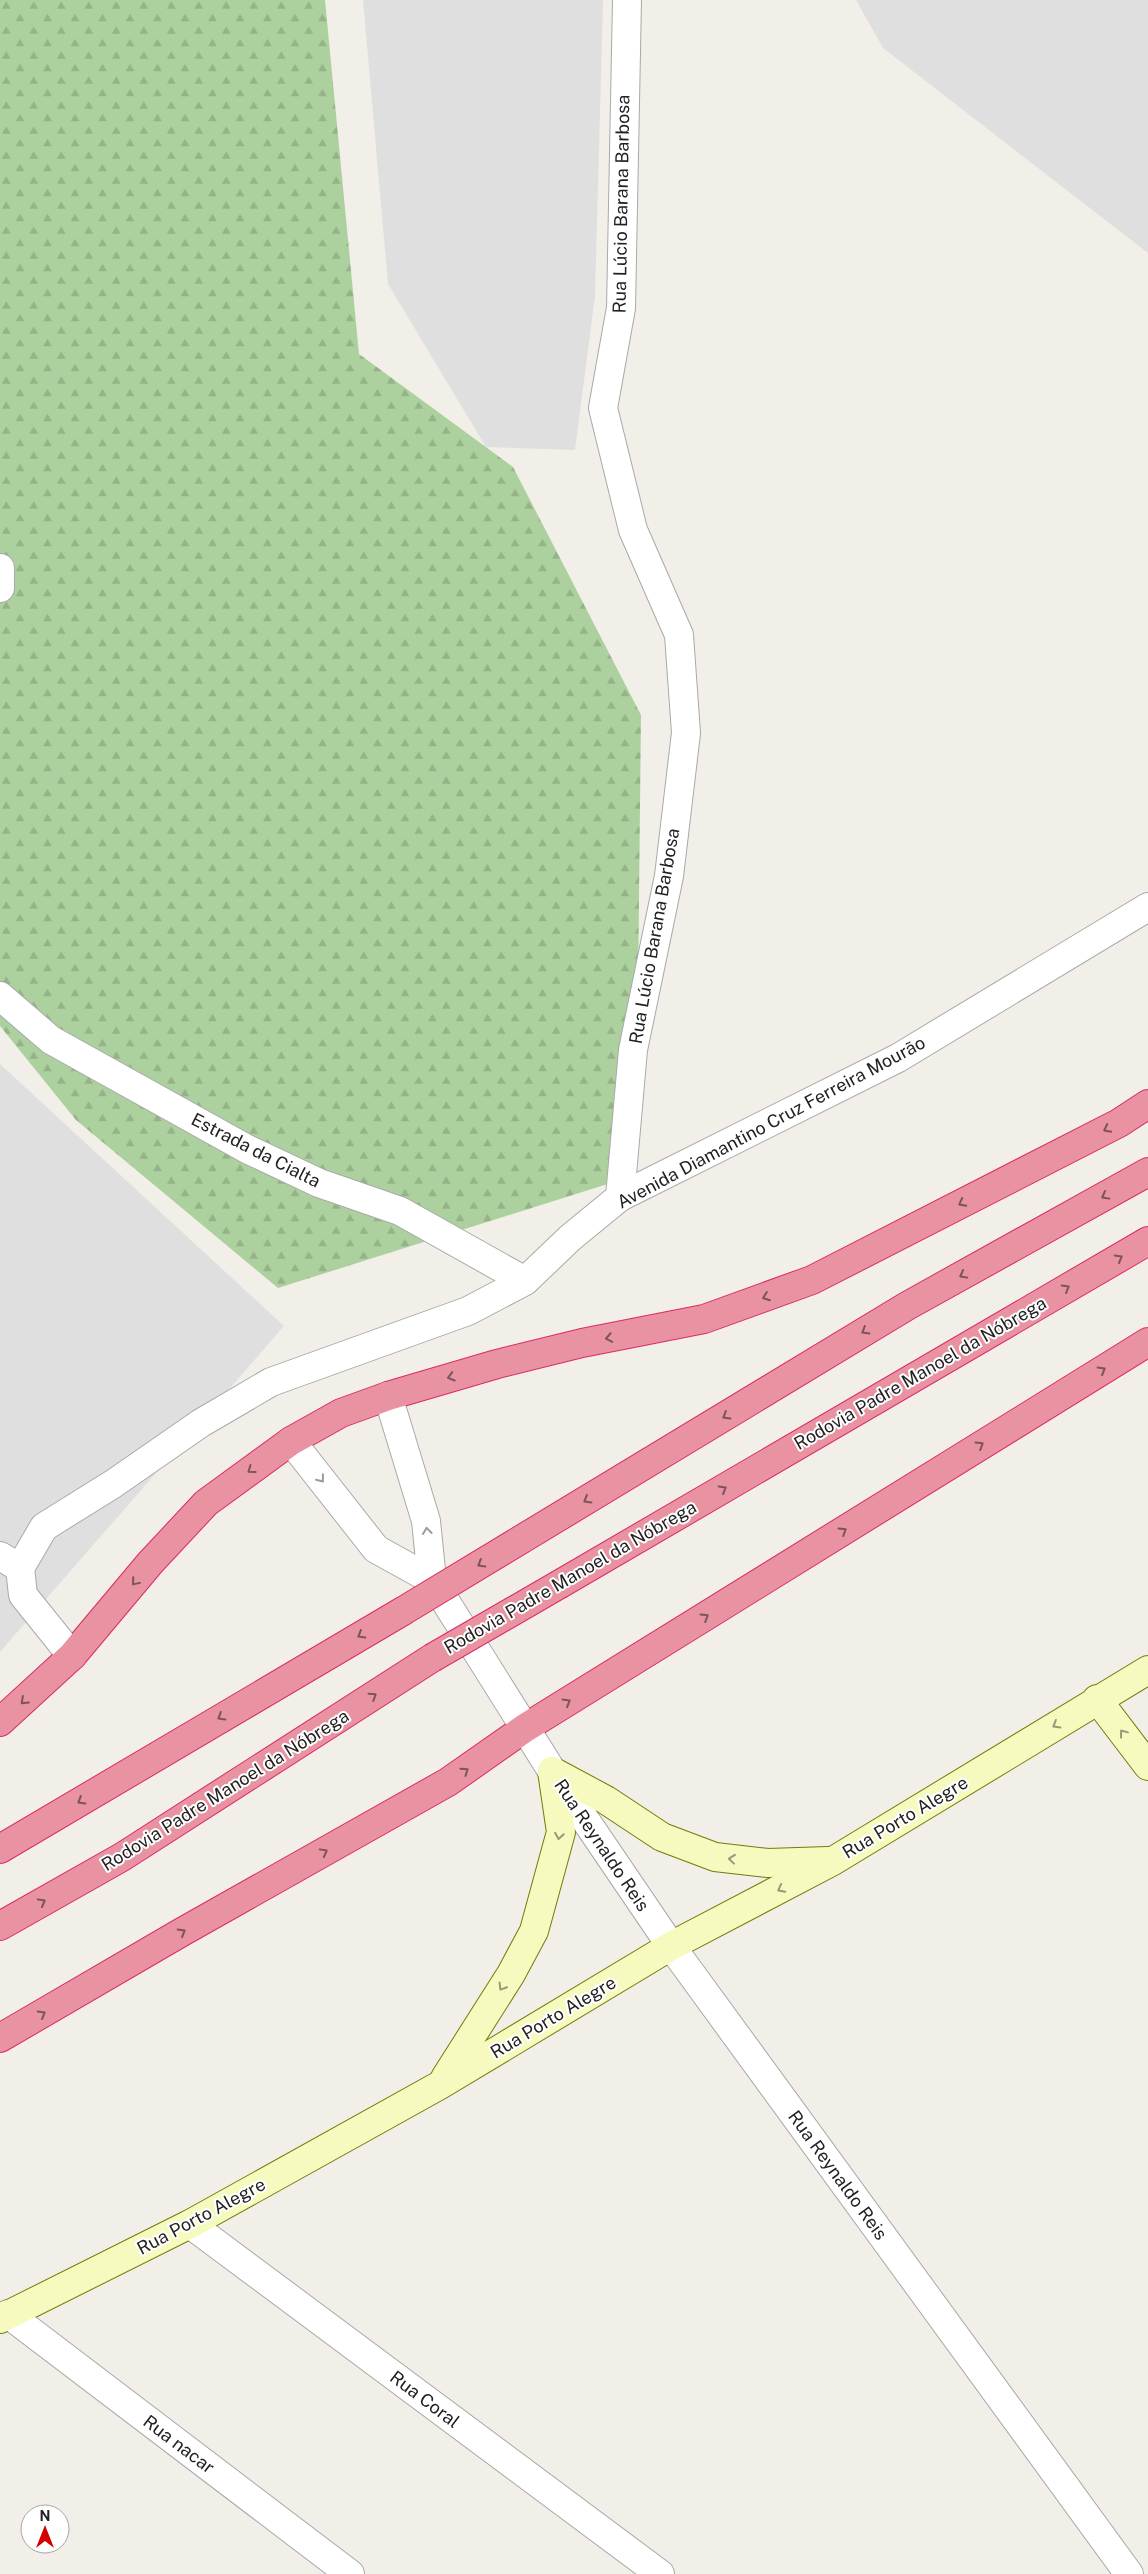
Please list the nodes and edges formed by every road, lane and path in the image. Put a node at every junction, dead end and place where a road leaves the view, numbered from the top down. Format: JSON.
{"nodes":[{"id":1,"x":627,"y":0,"type":"edge"},
{"id":2,"x":0,"y":568,"type":"edge"},
{"id":3,"x":0,"y":588,"type":"edge"},
{"id":4,"x":1148,"y":907,"type":"edge"},
{"id":5,"x":0,"y":996,"type":"edge"},
{"id":6,"x":1148,"y":1104,"type":"edge"},
{"id":7,"x":1148,"y":1172,"type":"edge"},
{"id":8,"x":620,"y":1198,"type":"junction"},
{"id":9,"x":1148,"y":1241,"type":"edge"},
{"id":10,"x":525,"y":1281,"type":"junction"},
{"id":11,"x":1148,"y":1342,"type":"edge"},
{"id":12,"x":388,"y":1396,"type":"junction"},
{"id":13,"x":290,"y":1441,"type":"junction"},
{"id":14,"x":10,"y":1562,"type":"edge"},
{"id":15,"x":432,"y":1580,"type":"junction"},
{"id":16,"x":72,"y":1656,"type":"junction"},
{"id":17,"x":1148,"y":1670,"type":"edge"},
{"id":18,"x":1097,"y":1700,"type":"junction"},
{"id":19,"x":0,"y":1722,"type":"edge"},
{"id":20,"x":525,"y":1728,"type":"junction"},
{"id":21,"x":1148,"y":1766,"type":"edge"},
{"id":22,"x":552,"y":1771,"type":"junction"},
{"id":23,"x":0,"y":1849,"type":"edge"},
{"id":24,"x":834,"y":1861,"type":"junction"},
{"id":25,"x":0,"y":1926,"type":"edge"},
{"id":26,"x":671,"y":1946,"type":"junction"},
{"id":27,"x":0,"y":2038,"type":"edge"},
{"id":28,"x":440,"y":2085,"type":"junction"},
{"id":29,"x":190,"y":2224,"type":"junction"},
{"id":30,"x":4,"y":2316,"type":"edge"},
{"id":31,"x":350,"y":2574,"type":"edge"},
{"id":32,"x":660,"y":2574,"type":"edge"},
{"id":33,"x":1129,"y":2574,"type":"edge"}],
"edges":[{"from":1,"to":8,"type":"street","name":"Rua Lúcio Barana Barbosa"},
{"from":2,"to":3,"type":"street"},
{"from":4,"to":8,"type":"street","name":"Avenida Diamantino Cruz Ferreira Mourão"},
{"from":5,"to":10,"type":"street","name":"Estrada da Cialta"},
{"from":6,"to":12,"type":"highway","one_way":true},
{"from":7,"to":23,"type":"highway","one_way":true,"bridge":true},
{"from":8,"to":10,"type":"street","name":"Avenida Diamantino Cruz Ferreira Mourão"},
{"from":25,"to":9,"type":"highway","name":"Rodovia Padre Manoel da Nóbrega","one_way":true,"bridge":true},
{"from":10,"to":14,"type":"street","name":"Avenida Diamantino Cruz Ferreira Mourão"},
{"from":20,"to":11,"type":"highway","one_way":true},
{"from":12,"to":13,"type":"highway"},
{"from":15,"to":12,"type":"street","one_way":true},
{"from":13,"to":15,"type":"street","one_way":true},
{"from":13,"to":16,"type":"highway","one_way":true},
{"from":14,"to":16,"type":"street"},
{"from":15,"to":20,"type":"street","name":"Rua Reynaldo Reis"},
{"from":16,"to":19,"type":"highway","one_way":true},
{"from":17,"to":18,"type":"street","name":"Rua Porto Alegre"},
{"from":21,"to":18,"type":"street","one_way":true},
{"from":18,"to":24,"type":"street","name":"Rua Porto Alegre","one_way":true},
{"from":20,"to":22,"type":"street","name":"Rua Reynaldo Reis"},
{"from":27,"to":20,"type":"highway","one_way":true},
{"from":24,"to":22,"type":"street","one_way":true},
{"from":22,"to":26,"type":"street","name":"Rua Reynaldo Reis"},
{"from":22,"to":28,"type":"street","one_way":true},
{"from":24,"to":26,"type":"street","name":"Rua Porto Alegre","one_way":true},
{"from":26,"to":28,"type":"street","name":"Rua Porto Alegre"},
{"from":26,"to":33,"type":"street","name":"Rua Reynaldo Reis"},
{"from":28,"to":29,"type":"street","name":"Rua Porto Alegre"},
{"from":29,"to":30,"type":"street","name":"Rua Porto Alegre"},
{"from":29,"to":32,"type":"street","name":"Rua Coral"},
{"from":30,"to":31,"type":"street","name":"Rua nacar"}]}
